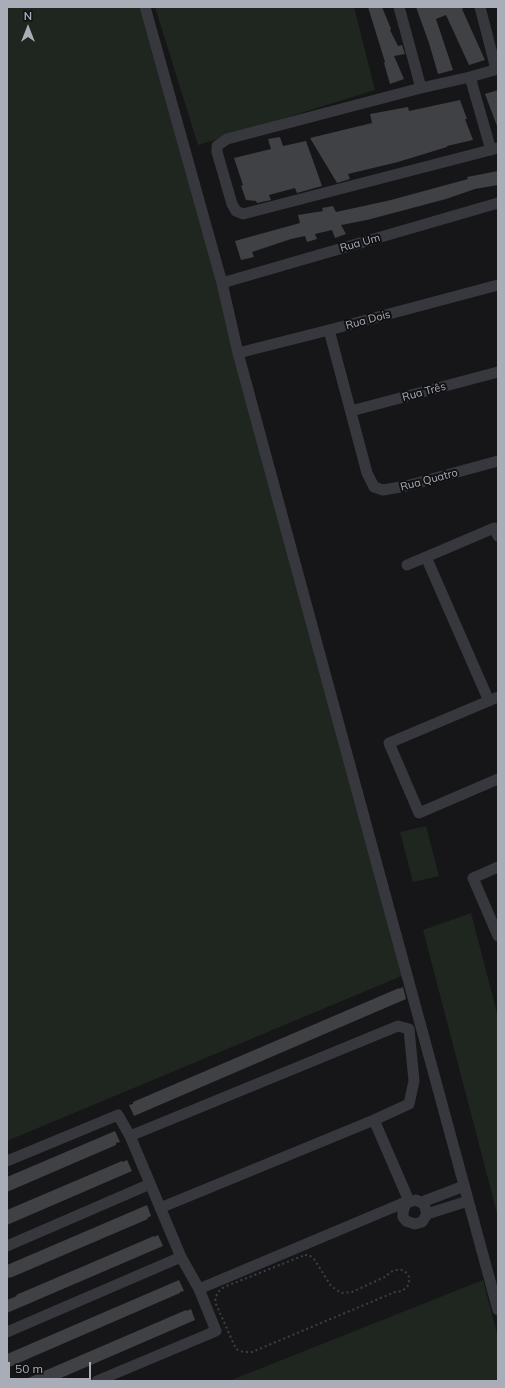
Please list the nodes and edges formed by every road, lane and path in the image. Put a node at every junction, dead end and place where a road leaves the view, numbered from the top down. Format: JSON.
{"nodes":[{"id":1,"x":145,"y":7,"type":"edge"},
{"id":2,"x":399,"y":7,"type":"edge"},
{"id":3,"x":480,"y":7,"type":"edge"},
{"id":4,"x":497,"y":69,"type":"edge"},
{"id":5,"x":470,"y":77,"type":"junction"},
{"id":6,"x":421,"y":88,"type":"junction"},
{"id":7,"x":494,"y":149,"type":"edge"},
{"id":8,"x":498,"y":203,"type":"edge"},
{"id":9,"x":222,"y":283,"type":"junction"},
{"id":10,"x":498,"y":285,"type":"edge"},
{"id":11,"x":329,"y":330,"type":"junction"},
{"id":12,"x":238,"y":353,"type":"junction"},
{"id":13,"x":498,"y":372,"type":"edge"},
{"id":14,"x":351,"y":411,"type":"junction"},
{"id":15,"x":498,"y":461,"type":"edge"},
{"id":16,"x":498,"y":536,"type":"edge"},
{"id":17,"x":426,"y":557,"type":"junction"},
{"id":18,"x":407,"y":565,"type":"dead end"},
{"id":19,"x":493,"y":699,"type":"edge"},
{"id":20,"x":498,"y":779,"type":"edge"},
{"id":21,"x":498,"y":867,"type":"edge"},
{"id":22,"x":498,"y":936,"type":"edge"},
{"id":23,"x":374,"y":1120,"type":"junction"},
{"id":24,"x":130,"y":1136,"type":"junction"},
{"id":25,"x":7,"y":1161,"type":"edge"},
{"id":26,"x":150,"y":1184,"type":"junction"},
{"id":27,"x":464,"y":1186,"type":"junction"},
{"id":28,"x":409,"y":1201,"type":"junction"},
{"id":29,"x":468,"y":1201,"type":"junction"},
{"id":30,"x":422,"y":1202,"type":"junction"},
{"id":31,"x":160,"y":1208,"type":"junction"},
{"id":32,"x":427,"y":1214,"type":"junction"},
{"id":33,"x":7,"y":1246,"type":"edge"},
{"id":34,"x":181,"y":1257,"type":"junction"},
{"id":35,"x":199,"y":1289,"type":"junction"},
{"id":36,"x":352,"y":1292,"type":"joint"},
{"id":37,"x":498,"y":1310,"type":"edge"},
{"id":38,"x":7,"y":1332,"type":"edge"},
{"id":39,"x":97,"y":1381,"type":"edge"}],
"edges":[{"from":1,"to":9,"type":"street"},
{"from":2,"to":6,"type":"street"},
{"from":3,"to":4,"type":"street"},
{"from":4,"to":5,"type":"street"},
{"from":5,"to":6,"type":"street"},
{"from":5,"to":7,"type":"street"},
{"from":6,"to":7,"type":"street"},
{"from":8,"to":9,"type":"street","name":"Rua Um"},
{"from":9,"to":12,"type":"street"},
{"from":10,"to":11,"type":"street","name":"Rua Dois"},
{"from":11,"to":12,"type":"street","name":"Rua Dois"},
{"from":11,"to":14,"type":"street"},
{"from":12,"to":27,"type":"street"},
{"from":13,"to":14,"type":"street","name":"Rua Três"},
{"from":14,"to":15,"type":"street","name":"Rua Quatro"},
{"from":16,"to":17,"type":"street"},
{"from":17,"to":18,"type":"street"},
{"from":17,"to":19,"type":"street"},
{"from":19,"to":20,"type":"street"},
{"from":21,"to":22,"type":"street"},
{"from":23,"to":24,"type":"street"},
{"from":23,"to":28,"type":"street"},
{"from":23,"to":31,"type":"street"},
{"from":24,"to":25,"type":"street"},
{"from":24,"to":26,"type":"street"},
{"from":26,"to":31,"type":"street"},
{"from":26,"to":33,"type":"street"},
{"from":27,"to":29,"type":"street"},
{"from":27,"to":30,"type":"street"},
{"from":28,"to":30,"type":"street"},
{"from":28,"to":32,"type":"street"},
{"from":28,"to":35,"type":"street"},
{"from":29,"to":32,"type":"street"},
{"from":29,"to":37,"type":"street"},
{"from":30,"to":32,"type":"street"},
{"from":31,"to":34,"type":"street"},
{"from":34,"to":35,"type":"street"},
{"from":34,"to":38,"type":"street"},
{"from":35,"to":39,"type":"street"},
{"from":36,"to":36,"type":"path"}]}
